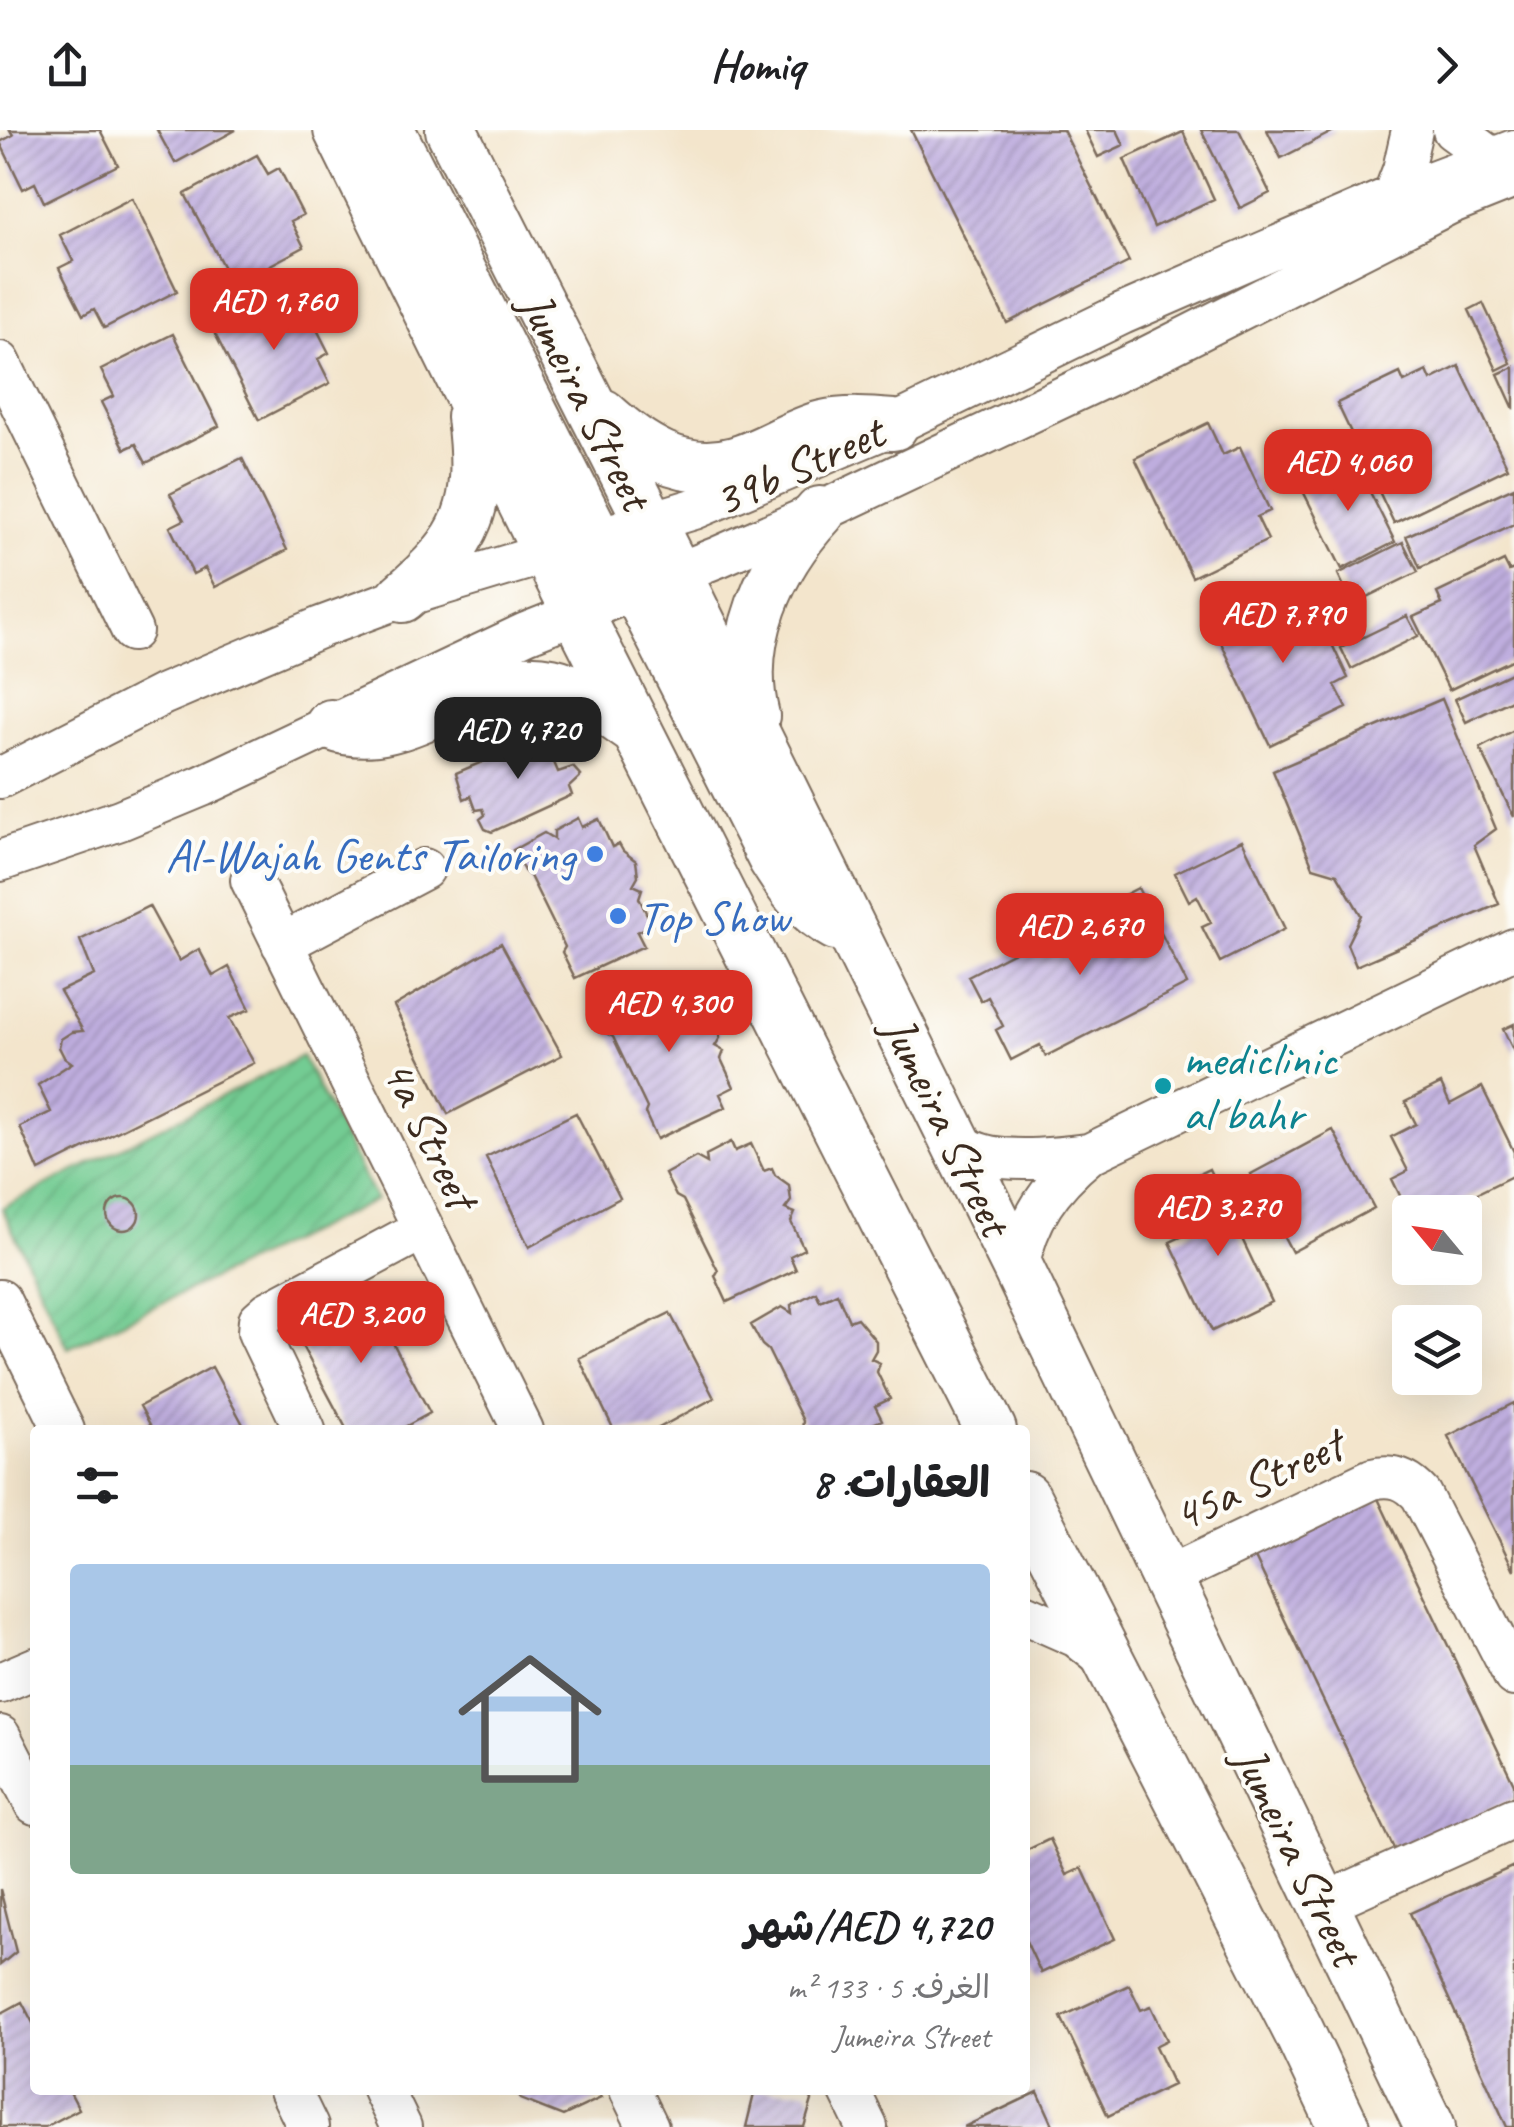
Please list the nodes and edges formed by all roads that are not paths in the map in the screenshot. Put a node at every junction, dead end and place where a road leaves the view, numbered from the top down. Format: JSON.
{"nodes":[{"id":1,"x":340,"y":130,"type":"edge"},
{"id":2,"x":389,"y":130,"type":"edge"},
{"id":3,"x":451,"y":130,"type":"edge"},
{"id":4,"x":1412,"y":130,"type":"edge"},
{"id":5,"x":1453,"y":130,"type":"edge"},
{"id":6,"x":1506,"y":162,"type":"edge"},
{"id":7,"x":1393,"y":196,"type":"junction"},
{"id":8,"x":0,"y":362,"type":"edge"},
{"id":9,"x":469,"y":392,"type":"junction"},
{"id":10,"x":588,"y":401,"type":"junction"},
{"id":11,"x":893,"y":425,"type":"junction"},
{"id":12,"x":820,"y":512,"type":"junction"},
{"id":13,"x":649,"y":522,"type":"junction"},
{"id":14,"x":596,"y":538,"type":"junction"},
{"id":15,"x":548,"y":553,"type":"junction"},
{"id":16,"x":656,"y":580,"type":"junction"},
{"id":17,"x":402,"y":598,"type":"junction"},
{"id":18,"x":577,"y":612,"type":"junction"},
{"id":19,"x":132,"y":631,"type":"dead end"},
{"id":20,"x":331,"y":726,"type":"junction"},
{"id":21,"x":638,"y":731,"type":"junction"},
{"id":22,"x":764,"y":754,"type":"junction"},
{"id":23,"x":0,"y":778,"type":"edge"},
{"id":24,"x":0,"y":862,"type":"edge"},
{"id":25,"x":424,"y":869,"type":"dead end"},
{"id":26,"x":251,"y":880,"type":"dead end"},
{"id":27,"x":853,"y":935,"type":"junction"},
{"id":28,"x":282,"y":944,"type":"junction"},
{"id":29,"x":1514,"y":949,"type":"edge"},
{"id":30,"x":949,"y":1128,"type":"junction"},
{"id":31,"x":1088,"y":1154,"type":"junction"},
{"id":32,"x":423,"y":1229,"type":"junction"},
{"id":33,"x":1018,"y":1268,"type":"junction"},
{"id":34,"x":0,"y":1300,"type":"edge"},
{"id":35,"x":62,"y":1425,"type":"edge"},
{"id":36,"x":303,"y":1425,"type":"edge"},
{"id":37,"x":521,"y":1425,"type":"edge"},
{"id":38,"x":988,"y":1425,"type":"edge"},
{"id":39,"x":1030,"y":1518,"type":"edge"},
{"id":40,"x":1166,"y":1578,"type":"junction"},
{"id":41,"x":1030,"y":1615,"type":"edge"},
{"id":42,"x":1109,"y":1662,"type":"junction"},
{"id":43,"x":30,"y":1670,"type":"edge"},
{"id":44,"x":1514,"y":1676,"type":"edge"},
{"id":45,"x":0,"y":1682,"type":"edge"},
{"id":46,"x":0,"y":1736,"type":"edge"},
{"id":47,"x":30,"y":1794,"type":"edge"},
{"id":48,"x":1514,"y":1818,"type":"edge"},
{"id":49,"x":1323,"y":1904,"type":"junction"},
{"id":50,"x":292,"y":2095,"type":"edge"},
{"id":51,"x":385,"y":2095,"type":"edge"},
{"id":52,"x":632,"y":2095,"type":"edge"},
{"id":53,"x":851,"y":2095,"type":"edge"},
{"id":54,"x":308,"y":2127,"type":"edge"},
{"id":55,"x":401,"y":2127,"type":"edge"},
{"id":56,"x":648,"y":2127,"type":"edge"},
{"id":57,"x":867,"y":2127,"type":"edge"},
{"id":58,"x":1344,"y":2127,"type":"edge"},
{"id":59,"x":1430,"y":2127,"type":"edge"}],
"edges":[{"from":1,"to":9,"type":"main road","name":"Jumeira Street"},
{"from":2,"to":14,"type":"main road"},
{"from":3,"to":10,"type":"main road","name":"Jumeira Street"},
{"from":4,"to":7,"type":"street"},
{"from":5,"to":6,"type":"street"},
{"from":6,"to":7,"type":"street","name":"39b Street"},
{"from":6,"to":12,"type":"street","name":"39b Street"},
{"from":7,"to":11,"type":"street","name":"39b Street"},
{"from":8,"to":19,"type":"street"},
{"from":9,"to":15,"type":"main road","name":"Jumeira Street"},
{"from":9,"to":17,"type":"main road"},
{"from":10,"to":11,"type":"main road"},
{"from":10,"to":13,"type":"main road","name":"Jumeira Street"},
{"from":11,"to":13,"type":"street","name":"39b Street"},
{"from":12,"to":16,"type":"street","name":"39b Street"},
{"from":12,"to":22,"type":"main road"},
{"from":13,"to":14,"type":"street","name":"39b Street"},
{"from":13,"to":16,"type":"main road","name":"Jumeira Street"},
{"from":14,"to":15,"type":"street","name":"39b Street"},
{"from":14,"to":16,"type":"main road"},
{"from":15,"to":16,"type":"main road"},
{"from":15,"to":17,"type":"street","name":"39b Street"},
{"from":15,"to":18,"type":"main road","name":"Jumeira Street"},
{"from":16,"to":18,"type":"street","name":"39b Street"},
{"from":16,"to":22,"type":"main road","name":"Jumeira Street"},
{"from":16,"to":27,"type":"main road"},
{"from":17,"to":23,"type":"street","name":"39b Street"},
{"from":18,"to":20,"type":"street","name":"39b Street"},
{"from":18,"to":21,"type":"main road","name":"Jumeira Street"},
{"from":20,"to":21,"type":"main road"},
{"from":20,"to":24,"type":"street","name":"39b Street"},
{"from":21,"to":38,"type":"main road","name":"Jumeira Street"},
{"from":22,"to":27,"type":"main road","name":"Jumeira Street"},
{"from":25,"to":28,"type":"street"},
{"from":26,"to":28,"type":"street","name":"4a Street"},
{"from":27,"to":30,"type":"main road","name":"Jumeira Street"},
{"from":28,"to":32,"type":"street","name":"4a Street"},
{"from":29,"to":31,"type":"street"},
{"from":30,"to":31,"type":"street"},
{"from":30,"to":33,"type":"main road","name":"Jumeira Street"},
{"from":31,"to":33,"type":"street"},
{"from":32,"to":36,"type":"street"},
{"from":32,"to":37,"type":"street","name":"4a Street"},
{"from":33,"to":40,"type":"main road","name":"Jumeira Street"},
{"from":34,"to":35,"type":"street"},
{"from":39,"to":42,"type":"main road","name":"Jumeira Street"},
{"from":40,"to":44,"type":"street","name":"45a Street"},
{"from":40,"to":49,"type":"main road","name":"Jumeira Street"},
{"from":41,"to":42,"type":"street"},
{"from":42,"to":58,"type":"main road","name":"Jumeira Street"},
{"from":43,"to":45,"type":"street"},
{"from":46,"to":47,"type":"street"},
{"from":48,"to":49,"type":"street"},
{"from":49,"to":59,"type":"main road","name":"Jumeira Street"},
{"from":50,"to":54,"type":"street"},
{"from":51,"to":55,"type":"street"},
{"from":52,"to":56,"type":"street"},
{"from":53,"to":57,"type":"street"}]}
